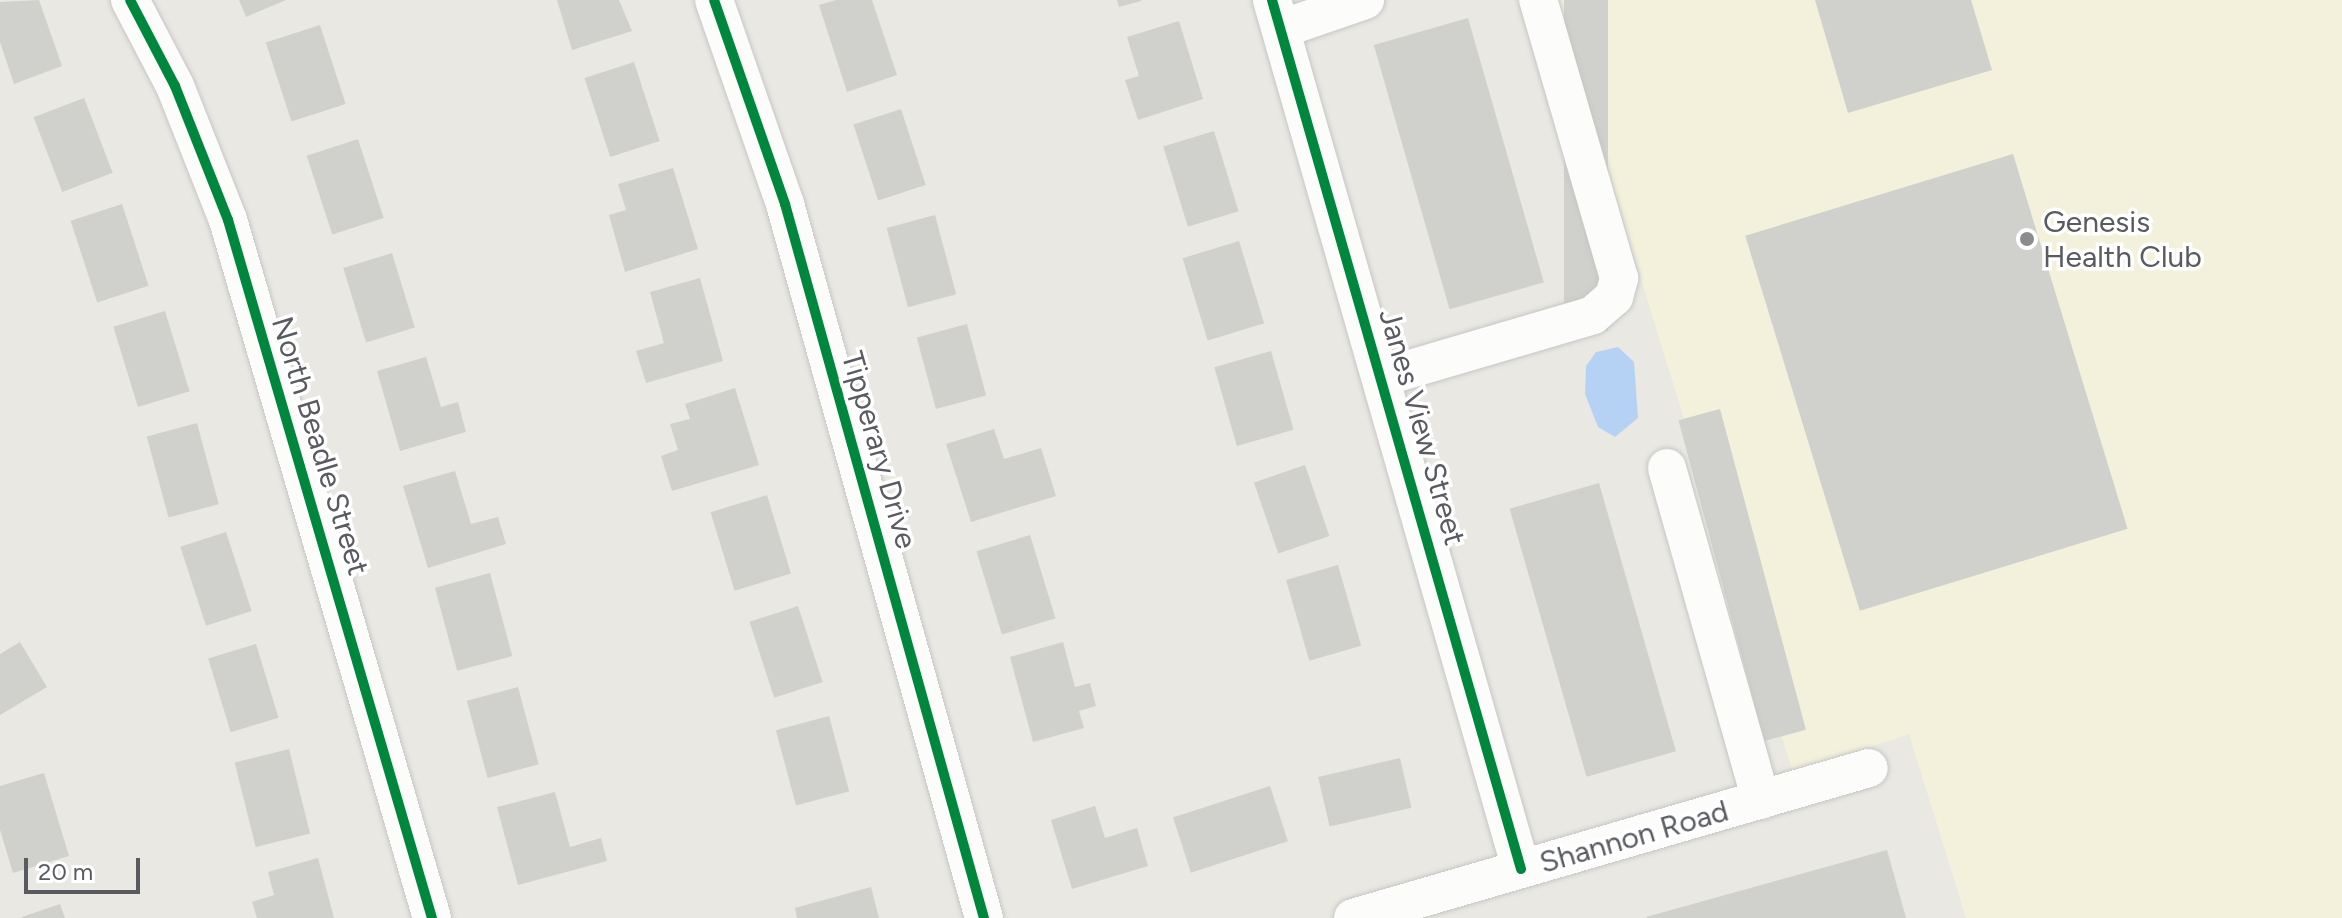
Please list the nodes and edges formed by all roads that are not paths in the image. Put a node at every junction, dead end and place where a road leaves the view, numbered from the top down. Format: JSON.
{"nodes":[{"id":1,"x":130,"y":0,"type":"edge"},
{"id":2,"x":714,"y":0,"type":"edge"},
{"id":3,"x":1365,"y":0,"type":"edge"},
{"id":4,"x":1538,"y":0,"type":"edge"},
{"id":5,"x":1276,"y":15,"type":"edge"},
{"id":6,"x":1383,"y":377,"type":"junction"},
{"id":7,"x":1667,"y":468,"type":"dead end"},
{"id":8,"x":1869,"y":768,"type":"dead end"},
{"id":9,"x":1761,"y":800,"type":"junction"},
{"id":10,"x":1521,"y":869,"type":"junction"},
{"id":11,"x":432,"y":918,"type":"edge"},
{"id":12,"x":984,"y":918,"type":"edge"},
{"id":13,"x":1353,"y":918,"type":"edge"}],
"edges":[{"from":1,"to":11,"type":"street","name":"North Beadle Street"},
{"from":2,"to":12,"type":"street","name":"Tipperary Drive"},
{"from":3,"to":5,"type":"street"},
{"from":4,"to":6,"type":"street"},
{"from":5,"to":6,"type":"street","name":"Janes View Street"},
{"from":6,"to":10,"type":"street","name":"Janes View Street"},
{"from":7,"to":9,"type":"street"},
{"from":8,"to":9,"type":"street","name":"Shannon Road"},
{"from":9,"to":10,"type":"street","name":"Shannon Road"},
{"from":10,"to":13,"type":"street","name":"Shannon Road"}]}
